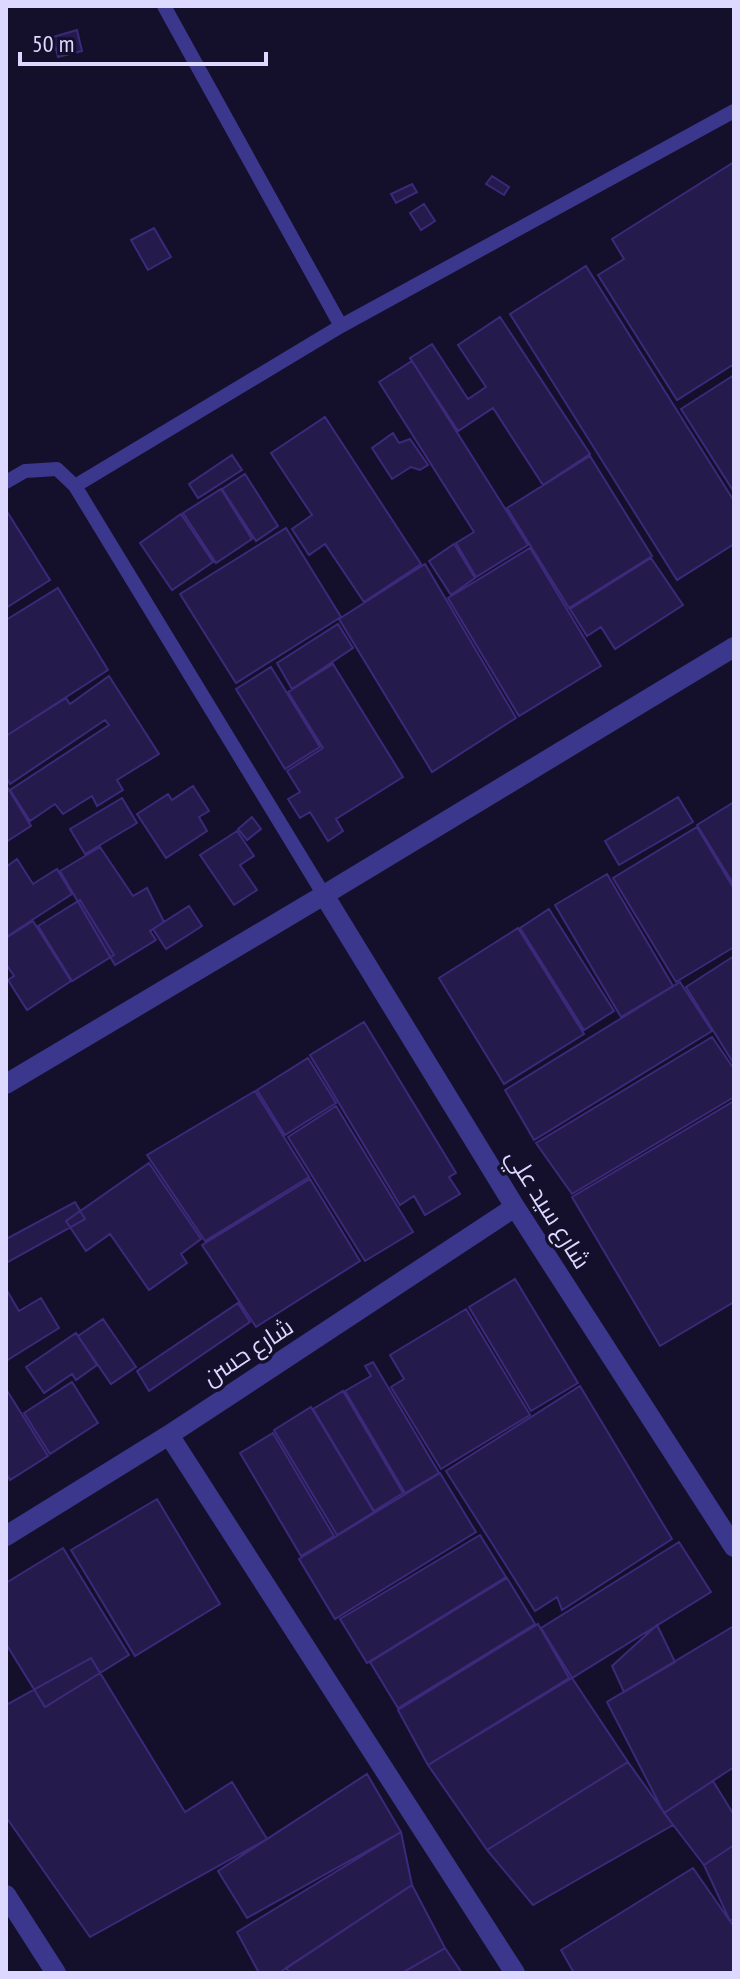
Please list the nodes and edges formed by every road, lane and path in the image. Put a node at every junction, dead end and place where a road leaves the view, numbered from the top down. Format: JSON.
{"nodes":[{"id":1,"x":164,"y":6,"type":"edge"},
{"id":2,"x":734,"y":111,"type":"edge"},
{"id":3,"x":341,"y":326,"type":"junction"},
{"id":4,"x":6,"y":482,"type":"edge"},
{"id":5,"x":75,"y":486,"type":"junction"},
{"id":6,"x":734,"y":647,"type":"edge"},
{"id":7,"x":324,"y":895,"type":"junction"},
{"id":8,"x":6,"y":1084,"type":"edge"},
{"id":9,"x":515,"y":1207,"type":"junction"},
{"id":10,"x":169,"y":1435,"type":"junction"},
{"id":11,"x":6,"y":1536,"type":"edge"},
{"id":12,"x":734,"y":1547,"type":"edge"},
{"id":13,"x":6,"y":1895,"type":"edge"},
{"id":14,"x":56,"y":1973,"type":"edge"},
{"id":15,"x":515,"y":1973,"type":"edge"}],
"edges":[{"from":1,"to":3,"type":"lane"},
{"from":2,"to":3,"type":"lane"},
{"from":3,"to":5,"type":"lane"},
{"from":4,"to":5,"type":"lane"},
{"from":5,"to":7,"type":"lane"},
{"from":6,"to":7,"type":"street"},
{"from":7,"to":8,"type":"street"},
{"from":7,"to":9,"type":"street","name":"شارع سيد علي"},
{"from":9,"to":10,"type":"street","name":"شارع حسن"},
{"from":9,"to":12,"type":"street","name":"شارع سيد علي"},
{"from":10,"to":11,"type":"street","name":"شارع حسن"},
{"from":10,"to":15,"type":"street"},
{"from":13,"to":14,"type":"street"}]}
